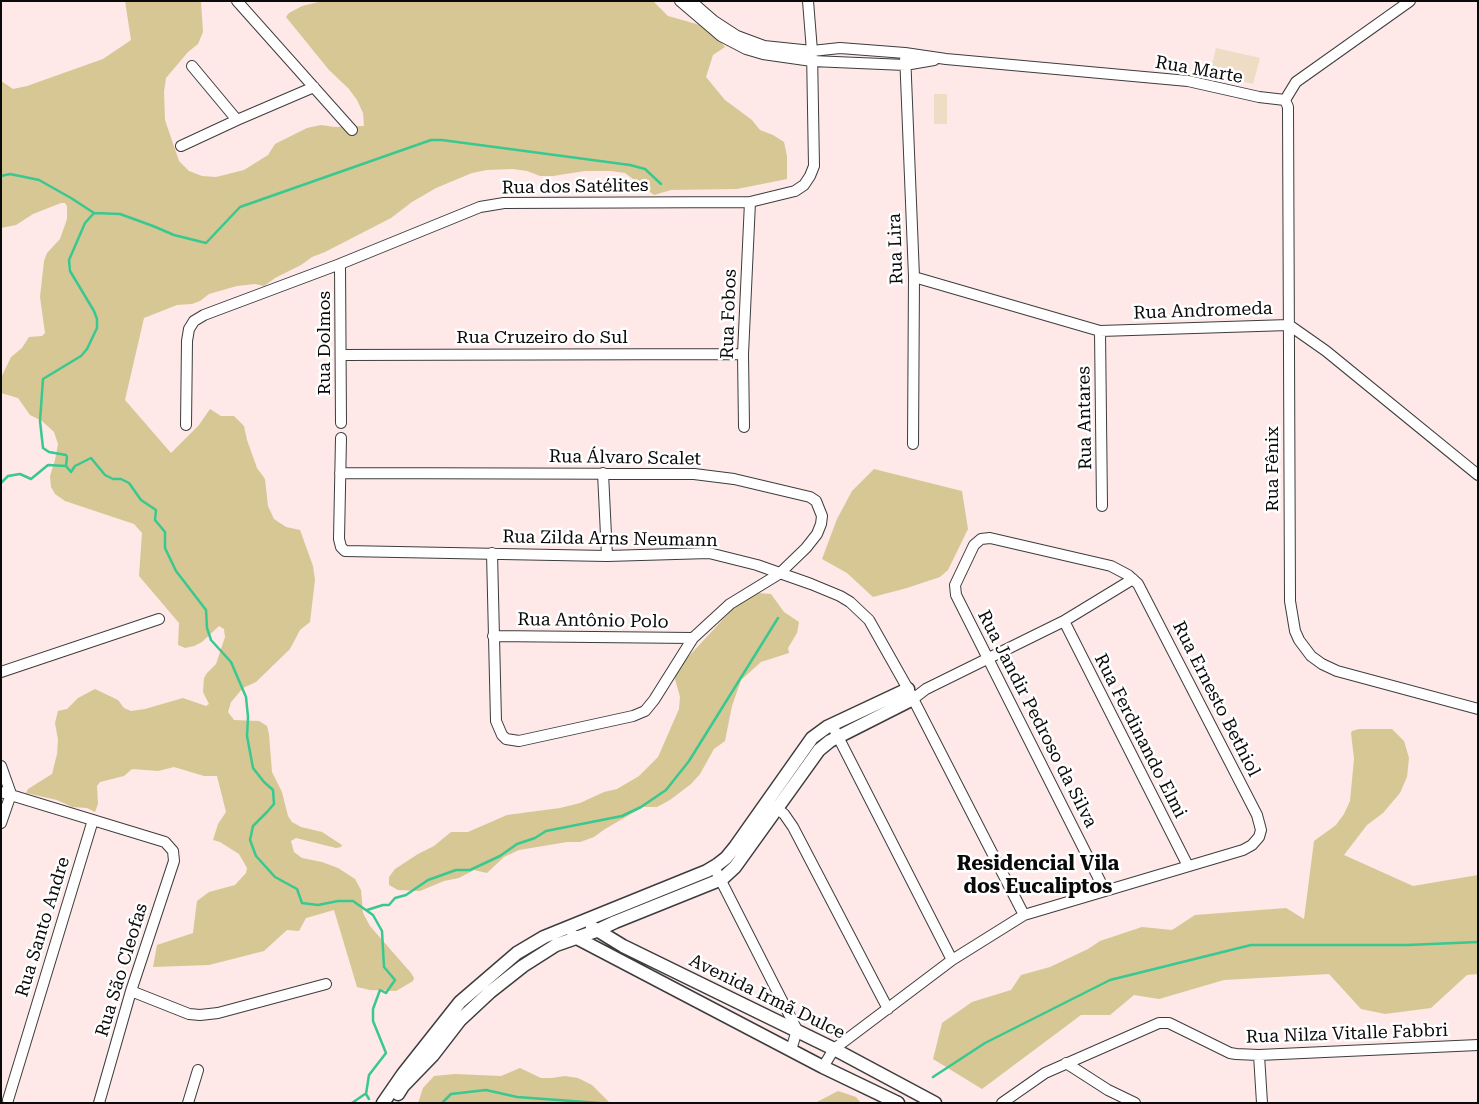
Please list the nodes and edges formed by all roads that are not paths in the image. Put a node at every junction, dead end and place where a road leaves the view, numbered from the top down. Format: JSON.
{"nodes":[{"id":1,"x":237,"y":1,"type":"edge"},
{"id":2,"x":680,"y":1,"type":"edge"},
{"id":3,"x":691,"y":1,"type":"edge"},
{"id":4,"x":808,"y":1,"type":"edge"},
{"id":5,"x":1410,"y":1,"type":"edge"},
{"id":6,"x":862,"y":50,"type":"junction"},
{"id":7,"x":905,"y":53,"type":"junction"},
{"id":8,"x":812,"y":56,"type":"junction"},
{"id":9,"x":946,"y":58,"type":"junction"},
{"id":10,"x":863,"y":62,"type":"junction"},
{"id":11,"x":905,"y":64,"type":"junction"},
{"id":12,"x":192,"y":66,"type":"dead end"},
{"id":13,"x":314,"y":87,"type":"junction"},
{"id":14,"x":1285,"y":100,"type":"junction"},
{"id":15,"x":237,"y":120,"type":"junction"},
{"id":16,"x":352,"y":130,"type":"dead end"},
{"id":17,"x":181,"y":146,"type":"dead end"},
{"id":18,"x":750,"y":202,"type":"junction"},
{"id":19,"x":340,"y":264,"type":"junction"},
{"id":20,"x":914,"y":277,"type":"junction"},
{"id":21,"x":1289,"y":325,"type":"junction"},
{"id":22,"x":1100,"y":331,"type":"junction"},
{"id":23,"x":743,"y":354,"type":"junction"},
{"id":24,"x":341,"y":355,"type":"junction"},
{"id":25,"x":342,"y":423,"type":"dead end"},
{"id":26,"x":186,"y":425,"type":"dead end"},
{"id":27,"x":744,"y":427,"type":"dead end"},
{"id":28,"x":341,"y":438,"type":"dead end"},
{"id":29,"x":912,"y":444,"type":"dead end"},
{"id":30,"x":340,"y":472,"type":"junction"},
{"id":31,"x":603,"y":473,"type":"junction"},
{"id":32,"x":1478,"y":475,"type":"edge"},
{"id":33,"x":1102,"y":506,"type":"dead end"},
{"id":34,"x":492,"y":553,"type":"junction"},
{"id":35,"x":607,"y":556,"type":"junction"},
{"id":36,"x":779,"y":574,"type":"junction"},
{"id":37,"x":1133,"y":580,"type":"junction"},
{"id":38,"x":159,"y":619,"type":"dead end"},
{"id":39,"x":1064,"y":621,"type":"junction"},
{"id":40,"x":493,"y":636,"type":"junction"},
{"id":41,"x":693,"y":638,"type":"junction"},
{"id":42,"x":988,"y":659,"type":"junction"},
{"id":43,"x":1,"y":672,"type":"edge"},
{"id":44,"x":911,"y":694,"type":"junction"},
{"id":45,"x":1478,"y":709,"type":"edge"},
{"id":46,"x":832,"y":725,"type":"junction"},
{"id":47,"x":838,"y":737,"type":"junction"},
{"id":48,"x":1,"y":766,"type":"edge"},
{"id":49,"x":6,"y":793,"type":"edge"},
{"id":50,"x":772,"y":805,"type":"junction"},
{"id":51,"x":93,"y":820,"type":"junction"},
{"id":52,"x":1,"y":823,"type":"edge"},
{"id":53,"x":1188,"y":866,"type":"junction"},
{"id":54,"x":714,"y":867,"type":"junction"},
{"id":55,"x":722,"y":879,"type":"junction"},
{"id":56,"x":1105,"y":891,"type":"junction"},
{"id":57,"x":1024,"y":915,"type":"junction"},
{"id":58,"x":586,"y":921,"type":"junction"},
{"id":59,"x":596,"y":931,"type":"junction"},
{"id":60,"x":570,"y":934,"type":"junction"},
{"id":61,"x":952,"y":960,"type":"junction"},
{"id":62,"x":326,"y":984,"type":"dead end"},
{"id":63,"x":130,"y":991,"type":"junction"},
{"id":64,"x":888,"y":1008,"type":"junction"},
{"id":65,"x":797,"y":1030,"type":"junction"},
{"id":66,"x":1478,"y":1045,"type":"edge"},
{"id":67,"x":834,"y":1049,"type":"junction"},
{"id":68,"x":791,"y":1050,"type":"junction"},
{"id":69,"x":429,"y":1051,"type":"junction"},
{"id":70,"x":1259,"y":1055,"type":"junction"},
{"id":71,"x":1066,"y":1063,"type":"junction"},
{"id":72,"x":823,"y":1067,"type":"junction"},
{"id":73,"x":198,"y":1070,"type":"dead end"},
{"id":74,"x":9,"y":1100,"type":"edge"},
{"id":75,"x":99,"y":1103,"type":"edge"},
{"id":76,"x":188,"y":1103,"type":"edge"},
{"id":77,"x":383,"y":1103,"type":"edge"},
{"id":78,"x":393,"y":1103,"type":"edge"},
{"id":79,"x":898,"y":1103,"type":"edge"},
{"id":80,"x":935,"y":1103,"type":"edge"},
{"id":81,"x":1002,"y":1103,"type":"edge"},
{"id":82,"x":1135,"y":1103,"type":"edge"},
{"id":83,"x":1262,"y":1103,"type":"edge"}],
"edges":[{"from":1,"to":13,"type":"street"},
{"from":2,"to":8,"type":"street","name":"Rua Marte"},
{"from":3,"to":8,"type":"street","name":"Rua Marte"},
{"from":4,"to":8,"type":"street","name":"Rua dos Satélites"},
{"from":5,"to":14,"type":"street"},
{"from":6,"to":7,"type":"street","name":"Rua Marte"},
{"from":6,"to":8,"type":"street","name":"Rua Marte"},
{"from":6,"to":10,"type":"street"},
{"from":7,"to":9,"type":"street","name":"Rua Marte"},
{"from":7,"to":11,"type":"street","name":"Rua Lira"},
{"from":8,"to":10,"type":"street","name":"Rua Marte"},
{"from":8,"to":18,"type":"street","name":"Rua dos Satélites"},
{"from":9,"to":11,"type":"street","name":"Rua Marte"},
{"from":9,"to":14,"type":"street","name":"Rua Marte"},
{"from":10,"to":11,"type":"street","name":"Rua Marte"},
{"from":11,"to":20,"type":"street","name":"Rua Lira"},
{"from":12,"to":15,"type":"street"},
{"from":13,"to":15,"type":"street"},
{"from":13,"to":16,"type":"street"},
{"from":14,"to":21,"type":"street","name":"Rua Fênix"},
{"from":15,"to":17,"type":"street"},
{"from":18,"to":19,"type":"street","name":"Rua dos Satélites"},
{"from":18,"to":23,"type":"street","name":"Rua Fobos"},
{"from":19,"to":24,"type":"street","name":"Rua Dolmos"},
{"from":19,"to":26,"type":"street","name":"Rua dos Satélites"},
{"from":20,"to":22,"type":"street","name":"Rua Andromeda"},
{"from":20,"to":29,"type":"street","name":"Rua Lira"},
{"from":21,"to":22,"type":"street","name":"Rua Andromeda"},
{"from":21,"to":32,"type":"street","name":"Rua Andromeda"},
{"from":21,"to":45,"type":"street","name":"Rua Fênix"},
{"from":22,"to":33,"type":"street","name":"Rua Antares"},
{"from":23,"to":24,"type":"street","name":"Rua Cruzeiro do Sul"},
{"from":23,"to":27,"type":"street","name":"Rua Fobos"},
{"from":24,"to":25,"type":"street","name":"Rua Dolmos"},
{"from":28,"to":30,"type":"street"},
{"from":30,"to":31,"type":"street","name":"Rua Álvaro Scalet"},
{"from":30,"to":34,"type":"street","name":"Rua Zilda Arns Neumann"},
{"from":31,"to":35,"type":"street"},
{"from":31,"to":36,"type":"street","name":"Rua Álvaro Scalet"},
{"from":34,"to":35,"type":"street","name":"Rua Zilda Arns Neumann"},
{"from":34,"to":40,"type":"street"},
{"from":35,"to":36,"type":"street","name":"Rua Zilda Arns Neumann"},
{"from":36,"to":41,"type":"street","name":"Rua Álvaro Scalet"},
{"from":36,"to":44,"type":"street","name":"Rua Zilda Arns Neumann"},
{"from":37,"to":39,"type":"street"},
{"from":37,"to":42,"type":"street","name":"Rua Jandir Pedroso da Silva"},
{"from":37,"to":53,"type":"street","name":"Rua Ernesto Bethiol"},
{"from":38,"to":43,"type":"street"},
{"from":39,"to":42,"type":"street"},
{"from":39,"to":53,"type":"street","name":"Rua Ferdinando Elmi"},
{"from":40,"to":41,"type":"street","name":"Rua Antônio Polo"},
{"from":40,"to":41,"type":"street","name":"Rua Álvaro Scalet"},
{"from":42,"to":44,"type":"street"},
{"from":42,"to":56,"type":"street","name":"Rua Jandir Pedroso da Silva"},
{"from":44,"to":46,"type":"street"},
{"from":44,"to":47,"type":"street"},
{"from":44,"to":57,"type":"street","name":"Rua Zilda Arns Neumann"},
{"from":46,"to":47,"type":"street"},
{"from":46,"to":50,"type":"street"},
{"from":47,"to":50,"type":"street"},
{"from":47,"to":61,"type":"street"},
{"from":48,"to":49,"type":"street"},
{"from":49,"to":51,"type":"street"},
{"from":49,"to":52,"type":"street"},
{"from":50,"to":54,"type":"street"},
{"from":50,"to":55,"type":"street"},
{"from":50,"to":64,"type":"street"},
{"from":51,"to":63,"type":"street","name":"Rua São Cleofas"},
{"from":51,"to":74,"type":"street","name":"Rua Santo Andre"},
{"from":53,"to":56,"type":"street"},
{"from":54,"to":55,"type":"street"},
{"from":54,"to":58,"type":"street"},
{"from":55,"to":59,"type":"street"},
{"from":55,"to":65,"type":"street"},
{"from":56,"to":57,"type":"street"},
{"from":57,"to":61,"type":"street"},
{"from":58,"to":59,"type":"street","name":"Avenida Irmã Dulce"},
{"from":58,"to":60,"type":"street"},
{"from":59,"to":60,"type":"street"},
{"from":59,"to":65,"type":"street","name":"Avenida Irmã Dulce"},
{"from":60,"to":68,"type":"street","name":"Avenida Irmã Dulce"},
{"from":60,"to":69,"type":"street"},
{"from":61,"to":64,"type":"street"},
{"from":62,"to":63,"type":"street"},
{"from":63,"to":75,"type":"street","name":"Rua São Cleofas"},
{"from":64,"to":67,"type":"street"},
{"from":65,"to":67,"type":"street","name":"Avenida Irmã Dulce"},
{"from":65,"to":68,"type":"street"},
{"from":66,"to":70,"type":"street","name":"Rua Nilza Vitalle Fabbri"},
{"from":67,"to":72,"type":"street"},
{"from":67,"to":80,"type":"street","name":"Avenida Irmã Dulce"},
{"from":68,"to":72,"type":"street","name":"Avenida Irmã Dulce"},
{"from":69,"to":77,"type":"street"},
{"from":69,"to":78,"type":"street"},
{"from":70,"to":71,"type":"street","name":"Rua Nilza Vitalle Fabbri"},
{"from":70,"to":83,"type":"street"},
{"from":71,"to":81,"type":"street"},
{"from":71,"to":82,"type":"street"},
{"from":72,"to":79,"type":"street","name":"Avenida Irmã Dulce"},
{"from":73,"to":76,"type":"street"}]}
